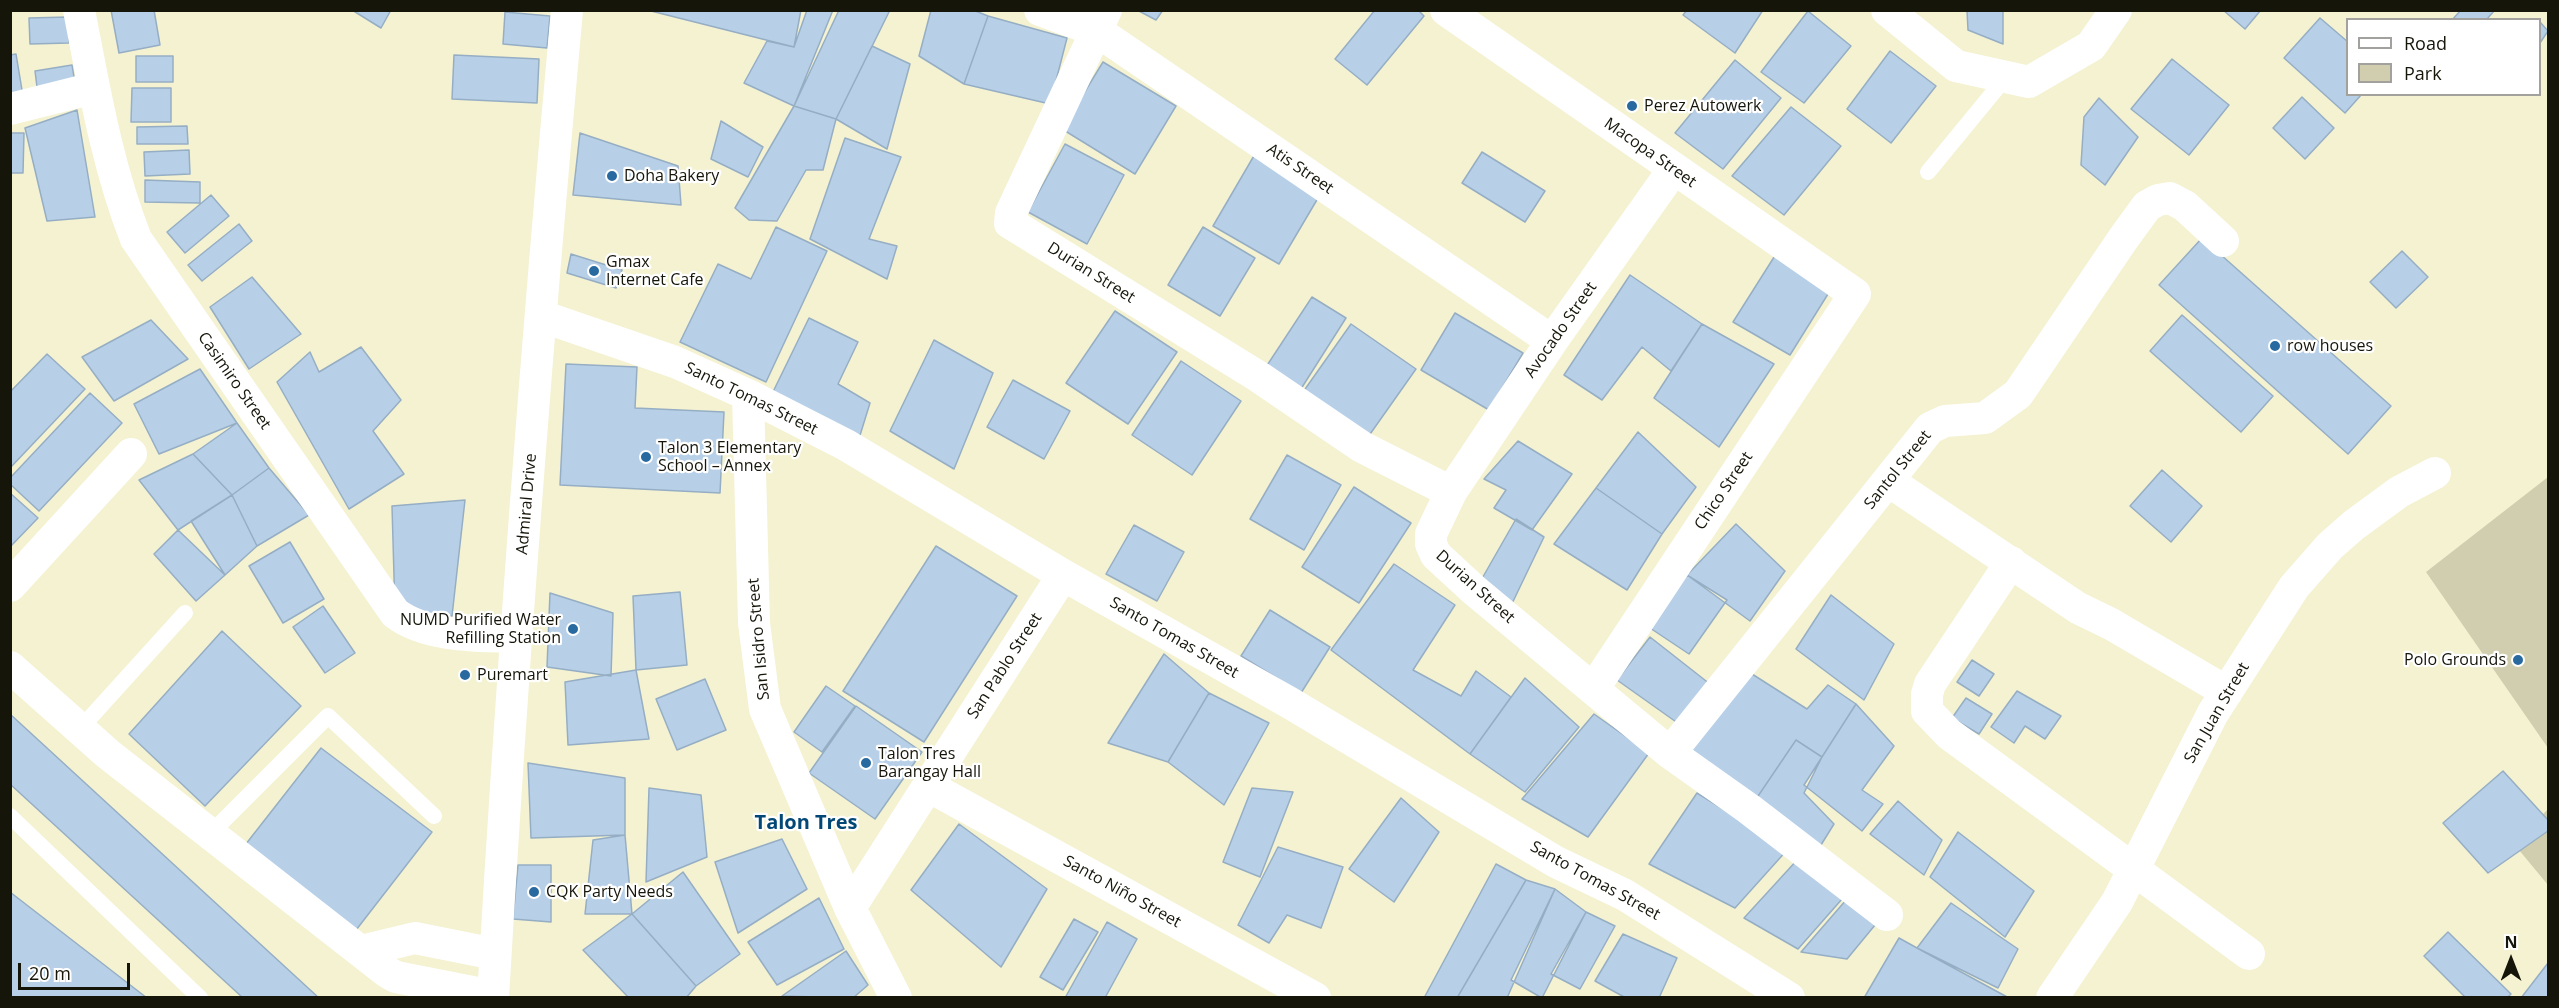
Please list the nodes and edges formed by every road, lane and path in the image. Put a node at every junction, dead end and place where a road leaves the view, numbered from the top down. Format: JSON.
{"nodes":[{"id":1,"x":79,"y":10,"type":"edge"},
{"id":2,"x":567,"y":10,"type":"edge"},
{"id":3,"x":1040,"y":10,"type":"edge"},
{"id":4,"x":1446,"y":10,"type":"edge"},
{"id":5,"x":1887,"y":10,"type":"edge"},
{"id":6,"x":2116,"y":10,"type":"edge"},
{"id":7,"x":1101,"y":21,"type":"edge"},
{"id":8,"x":2006,"y":77,"type":"junction"},
{"id":9,"x":94,"y":88,"type":"junction"},
{"id":10,"x":10,"y":109,"type":"edge"},
{"id":11,"x":1673,"y":170,"type":"junction"},
{"id":12,"x":1928,"y":172,"type":"dead end"},
{"id":13,"x":2223,"y":241,"type":"dead end"},
{"id":14,"x":1855,"y":294,"type":"joint"},
{"id":15,"x":541,"y":316,"type":"junction"},
{"id":16,"x":1552,"y":341,"type":"junction"},
{"id":17,"x":748,"y":395,"type":"junction"},
{"id":18,"x":131,"y":454,"type":"dead end"},
{"id":19,"x":2435,"y":473,"type":"dead end"},
{"id":20,"x":1890,"y":482,"type":"junction"},
{"id":21,"x":1451,"y":492,"type":"junction"},
{"id":22,"x":2011,"y":562,"type":"junction"},
{"id":23,"x":1064,"y":575,"type":"junction"},
{"id":24,"x":10,"y":586,"type":"edge"},
{"id":25,"x":185,"y":613,"type":"dead end"},
{"id":26,"x":516,"y":637,"type":"junction"},
{"id":27,"x":10,"y":667,"type":"edge"},
{"id":28,"x":1594,"y":688,"type":"junction"},
{"id":29,"x":2227,"y":692,"type":"junction"},
{"id":30,"x":79,"y":730,"type":"junction"},
{"id":31,"x":1670,"y":753,"type":"junction"},
{"id":32,"x":928,"y":786,"type":"junction"},
{"id":33,"x":10,"y":816,"type":"edge"},
{"id":34,"x":434,"y":816,"type":"dead end"},
{"id":35,"x":210,"y":834,"type":"junction"},
{"id":36,"x":2134,"y":869,"type":"junction"},
{"id":37,"x":850,"y":908,"type":"junction"},
{"id":38,"x":1887,"y":915,"type":"dead end"},
{"id":39,"x":361,"y":951,"type":"junction"},
{"id":40,"x":495,"y":954,"type":"junction"},
{"id":41,"x":2249,"y":954,"type":"dead end"},
{"id":42,"x":493,"y":997,"type":"edge"},
{"id":43,"x":200,"y":998,"type":"edge"},
{"id":44,"x":896,"y":998,"type":"edge"},
{"id":45,"x":1315,"y":998,"type":"edge"},
{"id":46,"x":1789,"y":998,"type":"edge"},
{"id":47,"x":2052,"y":998,"type":"edge"}],
"edges":[{"from":1,"to":9,"type":"street","name":"Casimiro Street"},
{"from":2,"to":15,"type":"street","name":"Admiral Drive"},
{"from":3,"to":7,"type":"street","name":"Atis Street"},
{"from":4,"to":11,"type":"street","name":"Macopa Street"},
{"from":5,"to":8,"type":"street"},
{"from":6,"to":8,"type":"street"},
{"from":7,"to":16,"type":"street","name":"Atis Street"},
{"from":7,"to":21,"type":"street","name":"Durian Street"},
{"from":8,"to":12,"type":"lane"},
{"from":9,"to":10,"type":"street"},
{"from":9,"to":26,"type":"street","name":"Casimiro Street"},
{"from":11,"to":14,"type":"street","name":"Macopa Street"},
{"from":11,"to":16,"type":"street","name":"Avocado Street"},
{"from":13,"to":20,"type":"street","name":"Santol Street"},
{"from":14,"to":28,"type":"street","name":"Chico Street"},
{"from":15,"to":17,"type":"street","name":"Santo Tomas Street"},
{"from":15,"to":26,"type":"street","name":"Admiral Drive"},
{"from":16,"to":21,"type":"street","name":"Avocado Street"},
{"from":17,"to":23,"type":"street","name":"Santo Tomas Street"},
{"from":17,"to":37,"type":"street","name":"San Isidro Street"},
{"from":18,"to":24,"type":"street"},
{"from":19,"to":29,"type":"street","name":"San Juan Street"},
{"from":20,"to":22,"type":"street"},
{"from":20,"to":31,"type":"street","name":"Santol Street"},
{"from":21,"to":28,"type":"street","name":"Durian Street"},
{"from":22,"to":29,"type":"street"},
{"from":22,"to":36,"type":"street"},
{"from":23,"to":32,"type":"street","name":"San Pablo Street"},
{"from":23,"to":46,"type":"street","name":"Santo Tomas Street"},
{"from":25,"to":30,"type":"lane"},
{"from":26,"to":40,"type":"street","name":"Admiral Drive"},
{"from":27,"to":30,"type":"street"},
{"from":28,"to":31,"type":"street","name":"Durian Street"},
{"from":29,"to":36,"type":"street","name":"San Juan Street"},
{"from":30,"to":35,"type":"street"},
{"from":31,"to":38,"type":"street","name":"Durian Street"},
{"from":32,"to":37,"type":"street","name":"San Pablo Street"},
{"from":32,"to":45,"type":"street","name":"Santo Niño Street"},
{"from":33,"to":43,"type":"lane"},
{"from":34,"to":35,"type":"lane"},
{"from":35,"to":39,"type":"street"},
{"from":36,"to":41,"type":"street"},
{"from":36,"to":47,"type":"street","name":"San Juan Street"},
{"from":37,"to":44,"type":"street","name":"San Isidro Street"},
{"from":39,"to":40,"type":"street"},
{"from":39,"to":42,"type":"street"},
{"from":40,"to":42,"type":"street","name":"Admiral Drive"}]}
